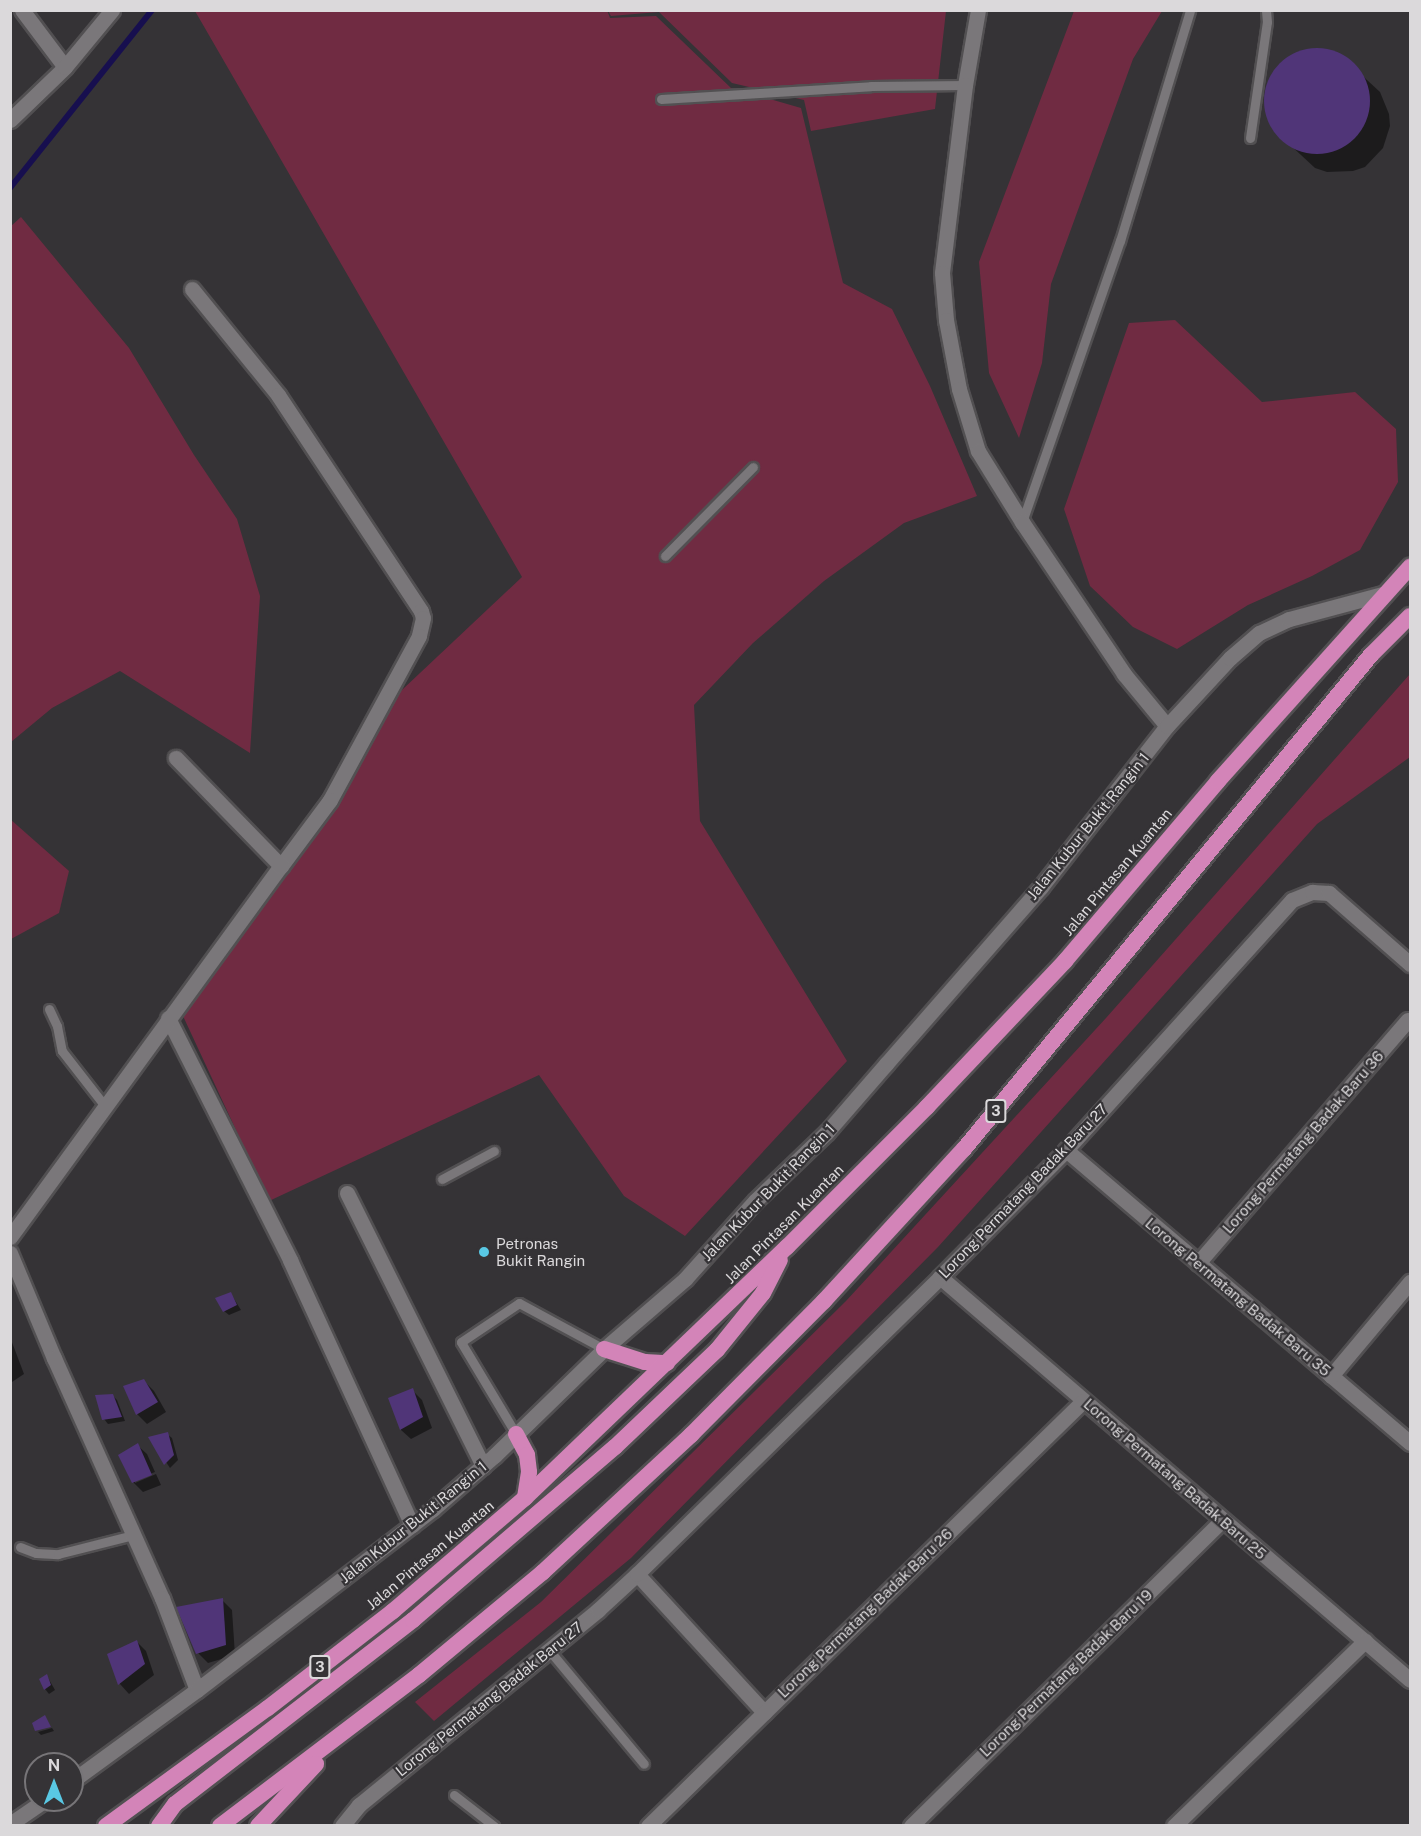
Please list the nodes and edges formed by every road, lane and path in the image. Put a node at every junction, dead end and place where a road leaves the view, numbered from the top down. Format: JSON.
{"nodes":[{"id":1,"x":22,"y":10,"type":"edge"},
{"id":2,"x":112,"y":10,"type":"edge"},
{"id":3,"x":978,"y":10,"type":"edge"},
{"id":4,"x":1190,"y":10,"type":"edge"},
{"id":5,"x":1266,"y":10,"type":"edge"},
{"id":6,"x":65,"y":67,"type":"junction"},
{"id":7,"x":965,"y":85,"type":"junction"},
{"id":8,"x":661,"y":99,"type":"dead end"},
{"id":9,"x":10,"y":120,"type":"edge"},
{"id":10,"x":1250,"y":138,"type":"dead end"},
{"id":11,"x":192,"y":290,"type":"dead end"},
{"id":12,"x":753,"y":467,"type":"dead end"},
{"id":13,"x":1022,"y":522,"type":"junction"},
{"id":14,"x":664,"y":556,"type":"dead end"},
{"id":15,"x":1410,"y":567,"type":"edge"},
{"id":16,"x":1386,"y":593,"type":"junction"},
{"id":17,"x":1410,"y":616,"type":"edge"},
{"id":18,"x":1167,"y":726,"type":"junction"},
{"id":19,"x":176,"y":758,"type":"dead end"},
{"id":20,"x":281,"y":866,"type":"junction"},
{"id":21,"x":1410,"y":964,"type":"edge"},
{"id":22,"x":49,"y":1009,"type":"dead end"},
{"id":23,"x":168,"y":1018,"type":"junction"},
{"id":24,"x":1408,"y":1020,"type":"dead end"},
{"id":25,"x":105,"y":1106,"type":"junction"},
{"id":26,"x":1066,"y":1149,"type":"junction"},
{"id":27,"x":494,"y":1151,"type":"dead end"},
{"id":28,"x":442,"y":1179,"type":"dead end"},
{"id":29,"x":347,"y":1193,"type":"dead end"},
{"id":30,"x":10,"y":1237,"type":"edge"},
{"id":31,"x":787,"y":1247,"type":"junction"},
{"id":32,"x":10,"y":1253,"type":"edge"},
{"id":33,"x":1198,"y":1263,"type":"junction"},
{"id":34,"x":940,"y":1277,"type":"junction"},
{"id":35,"x":1410,"y":1282,"type":"edge"},
{"id":36,"x":604,"y":1349,"type":"junction"},
{"id":37,"x":667,"y":1363,"type":"junction"},
{"id":38,"x":1331,"y":1376,"type":"junction"},
{"id":39,"x":1083,"y":1401,"type":"junction"},
{"id":40,"x":516,"y":1434,"type":"junction"},
{"id":41,"x":1410,"y":1443,"type":"edge"},
{"id":42,"x":483,"y":1466,"type":"junction"},
{"id":43,"x":525,"y":1498,"type":"junction"},
{"id":44,"x":1222,"y":1520,"type":"junction"},
{"id":45,"x":412,"y":1525,"type":"junction"},
{"id":46,"x":133,"y":1535,"type":"junction"},
{"id":47,"x":20,"y":1547,"type":"dead end"},
{"id":48,"x":637,"y":1574,"type":"junction"},
{"id":49,"x":1365,"y":1641,"type":"junction"},
{"id":50,"x":549,"y":1650,"type":"junction"},
{"id":51,"x":1410,"y":1680,"type":"edge"},
{"id":52,"x":197,"y":1690,"type":"junction"},
{"id":53,"x":764,"y":1712,"type":"junction"},
{"id":54,"x":345,"y":1733,"type":"junction"},
{"id":55,"x":644,"y":1764,"type":"dead end"},
{"id":56,"x":84,"y":1772,"type":"edge"},
{"id":57,"x":454,"y":1795,"type":"dead end"},
{"id":58,"x":28,"y":1812,"type":"edge"},
{"id":59,"x":10,"y":1824,"type":"edge"},
{"id":60,"x":105,"y":1826,"type":"edge"},
{"id":61,"x":159,"y":1826,"type":"edge"},
{"id":62,"x":220,"y":1826,"type":"edge"},
{"id":63,"x":258,"y":1826,"type":"edge"},
{"id":64,"x":342,"y":1826,"type":"edge"},
{"id":65,"x":494,"y":1826,"type":"edge"},
{"id":66,"x":648,"y":1826,"type":"edge"},
{"id":67,"x":911,"y":1826,"type":"edge"},
{"id":68,"x":1174,"y":1826,"type":"edge"}],
"edges":[{"from":1,"to":6,"type":"street"},
{"from":2,"to":6,"type":"street"},
{"from":3,"to":7,"type":"street"},
{"from":4,"to":13,"type":"lane"},
{"from":5,"to":10,"type":"lane"},
{"from":6,"to":9,"type":"street"},
{"from":7,"to":8,"type":"lane"},
{"from":7,"to":13,"type":"street"},
{"from":11,"to":20,"type":"street"},
{"from":12,"to":14,"type":"lane"},
{"from":13,"to":18,"type":"street"},
{"from":15,"to":16,"type":"highway","name":"Jalan Pintasan Kuantan","number":"3"},
{"from":16,"to":18,"type":"street","name":"Jalan Kubur Bukit Rangin 1"},
{"from":16,"to":31,"type":"highway","name":"Jalan Pintasan Kuantan","number":"3"},
{"from":17,"to":54,"type":"highway","number":"3"},
{"from":18,"to":36,"type":"street","name":"Jalan Kubur Bukit Rangin 1"},
{"from":19,"to":20,"type":"street"},
{"from":20,"to":23,"type":"street"},
{"from":21,"to":26,"type":"street","name":"Lorong Permatang Badak Baru 27"},
{"from":22,"to":25,"type":"lane"},
{"from":23,"to":25,"type":"street"},
{"from":23,"to":45,"type":"street"},
{"from":24,"to":33,"type":"street","name":"Lorong Permatang Badak Baru 36"},
{"from":25,"to":30,"type":"street"},
{"from":26,"to":33,"type":"street","name":"Lorong Permatang Badak Baru 35"},
{"from":26,"to":34,"type":"street","name":"Lorong Permatang Badak Baru 27"},
{"from":27,"to":28,"type":"lane"},
{"from":29,"to":42,"type":"street"},
{"from":31,"to":37,"type":"highway","name":"Jalan Pintasan Kuantan","number":"3"},
{"from":31,"to":61,"type":"highway"},
{"from":32,"to":46,"type":"street"},
{"from":33,"to":38,"type":"street","name":"Lorong Permatang Badak Baru 35"},
{"from":34,"to":39,"type":"street","name":"Lorong Permatang Badak Baru 25"},
{"from":34,"to":48,"type":"street","name":"Lorong Permatang Badak Baru 27"},
{"from":35,"to":38,"type":"street"},
{"from":36,"to":37,"type":"highway"},
{"from":36,"to":40,"type":"street","name":"Jalan Kubur Bukit Rangin 1"},
{"from":36,"to":40,"type":"lane"},
{"from":37,"to":43,"type":"highway","name":"Jalan Pintasan Kuantan","number":"3"},
{"from":38,"to":41,"type":"street","name":"Lorong Permatang Badak Baru 35"},
{"from":39,"to":44,"type":"street","name":"Lorong Permatang Badak Baru 25"},
{"from":39,"to":53,"type":"street","name":"Lorong Permatang Badak Baru 26"},
{"from":40,"to":42,"type":"street","name":"Jalan Kubur Bukit Rangin 1"},
{"from":40,"to":43,"type":"highway"},
{"from":42,"to":45,"type":"street","name":"Jalan Kubur Bukit Rangin 1"},
{"from":43,"to":60,"type":"highway","name":"Jalan Pintasan Kuantan","number":"3"},
{"from":44,"to":49,"type":"street","name":"Lorong Permatang Badak Baru 25"},
{"from":44,"to":67,"type":"street","name":"Lorong Permatang Badak Baru 19"},
{"from":45,"to":52,"type":"street","name":"Jalan Kubur Bukit Rangin 1"},
{"from":46,"to":47,"type":"lane"},
{"from":46,"to":52,"type":"street"},
{"from":48,"to":50,"type":"street","name":"Lorong Permatang Badak Baru 27"},
{"from":48,"to":53,"type":"street"},
{"from":49,"to":51,"type":"street","name":"Lorong Permatang Badak Baru 25"},
{"from":49,"to":68,"type":"street"},
{"from":50,"to":55,"type":"lane"},
{"from":50,"to":64,"type":"street","name":"Lorong Permatang Badak Baru 27"},
{"from":52,"to":56,"type":"street","name":"Jalan Kubur Bukit Rangin 1"},
{"from":53,"to":66,"type":"street","name":"Lorong Permatang Badak Baru 26"},
{"from":54,"to":62,"type":"highway","number":"3"},
{"from":54,"to":63,"type":"highway"},
{"from":57,"to":65,"type":"lane"},
{"from":58,"to":59,"type":"street"}]}
